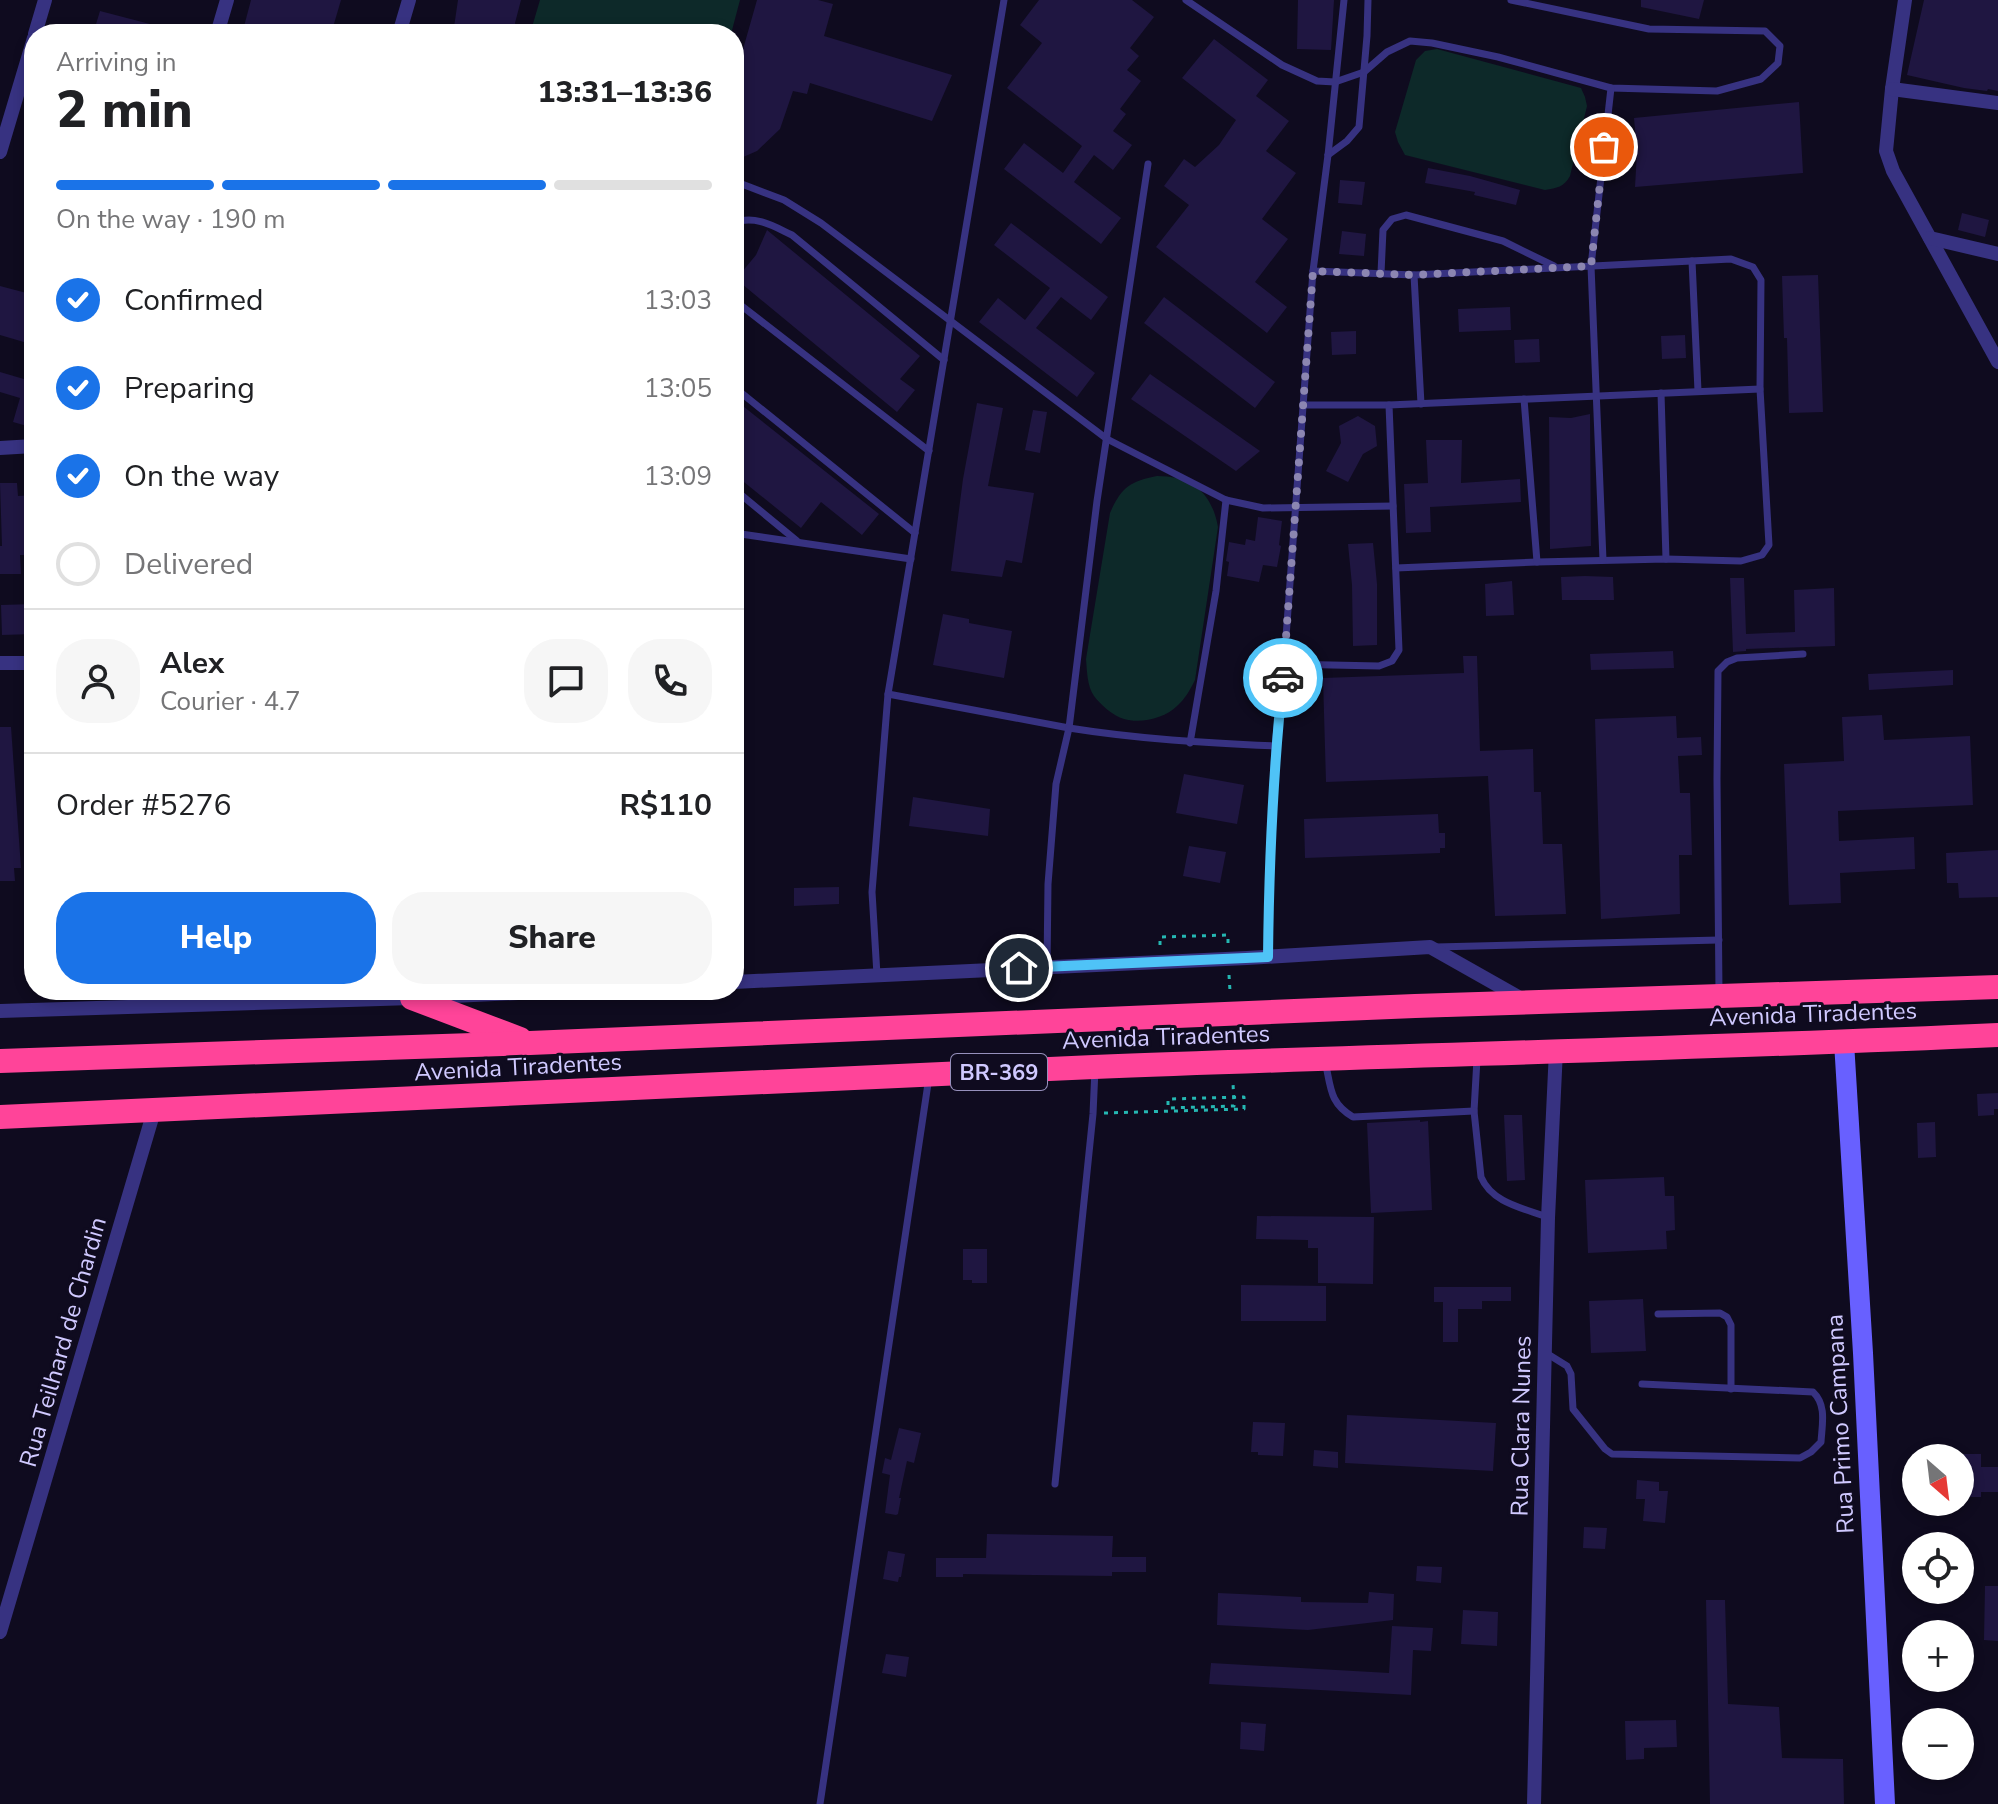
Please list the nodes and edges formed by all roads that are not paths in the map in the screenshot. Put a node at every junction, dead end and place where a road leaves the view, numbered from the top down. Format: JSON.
{"nodes":[{"id":1,"x":45,"y":0,"type":"edge"},
{"id":2,"x":227,"y":0,"type":"edge"},
{"id":3,"x":409,"y":0,"type":"edge"},
{"id":4,"x":1004,"y":0,"type":"edge"},
{"id":5,"x":1186,"y":0,"type":"edge"},
{"id":6,"x":1344,"y":0,"type":"edge"},
{"id":7,"x":1368,"y":0,"type":"edge"},
{"id":8,"x":1511,"y":0,"type":"edge"},
{"id":9,"x":1905,"y":0,"type":"edge"},
{"id":10,"x":38,"y":24,"type":"edge"},
{"id":11,"x":220,"y":24,"type":"edge"},
{"id":12,"x":402,"y":24,"type":"edge"},
{"id":13,"x":24,"y":72,"type":"edge"},
{"id":14,"x":1364,"y":72,"type":"junction"},
{"id":15,"x":1335,"y":82,"type":"junction"},
{"id":16,"x":1611,"y":88,"type":"junction"},
{"id":17,"x":1892,"y":89,"type":"junction"},
{"id":18,"x":1998,"y":103,"type":"edge"},
{"id":19,"x":0,"y":152,"type":"edge"},
{"id":20,"x":1328,"y":155,"type":"junction"},
{"id":21,"x":1148,"y":164,"type":"dead end"},
{"id":22,"x":744,"y":185,"type":"edge"},
{"id":23,"x":744,"y":220,"type":"edge"},
{"id":24,"x":1930,"y":238,"type":"junction"},
{"id":25,"x":1998,"y":254,"type":"edge"},
{"id":26,"x":1692,"y":261,"type":"junction"},
{"id":27,"x":1591,"y":266,"type":"junction"},
{"id":28,"x":1558,"y":268,"type":"junction"},
{"id":29,"x":1313,"y":271,"type":"junction"},
{"id":30,"x":1381,"y":273,"type":"junction"},
{"id":31,"x":1414,"y":275,"type":"junction"},
{"id":32,"x":744,"y":308,"type":"edge"},
{"id":33,"x":951,"y":320,"type":"junction"},
{"id":34,"x":944,"y":360,"type":"junction"},
{"id":35,"x":1998,"y":362,"type":"edge"},
{"id":36,"x":1760,"y":389,"type":"junction"},
{"id":37,"x":1698,"y":391,"type":"junction"},
{"id":38,"x":1661,"y":393,"type":"junction"},
{"id":39,"x":744,"y":395,"type":"edge"},
{"id":40,"x":1597,"y":396,"type":"junction"},
{"id":41,"x":1524,"y":399,"type":"junction"},
{"id":42,"x":1421,"y":404,"type":"junction"},
{"id":43,"x":1303,"y":405,"type":"junction"},
{"id":44,"x":1389,"y":405,"type":"junction"},
{"id":45,"x":1107,"y":439,"type":"junction"},
{"id":46,"x":24,"y":447,"type":"edge"},
{"id":47,"x":0,"y":448,"type":"edge"},
{"id":48,"x":929,"y":451,"type":"junction"},
{"id":49,"x":744,"y":497,"type":"edge"},
{"id":50,"x":1226,"y":500,"type":"junction"},
{"id":51,"x":1393,"y":506,"type":"junction"},
{"id":52,"x":1296,"y":509,"type":"junction"},
{"id":53,"x":915,"y":533,"type":"junction"},
{"id":54,"x":744,"y":535,"type":"edge"},
{"id":55,"x":799,"y":543,"type":"junction"},
{"id":56,"x":911,"y":559,"type":"junction"},
{"id":57,"x":1666,"y":559,"type":"junction"},
{"id":58,"x":1603,"y":560,"type":"junction"},
{"id":59,"x":1537,"y":562,"type":"junction"},
{"id":60,"x":1396,"y":568,"type":"junction"},
{"id":61,"x":1803,"y":654,"type":"dead end"},
{"id":62,"x":0,"y":663,"type":"edge"},
{"id":63,"x":24,"y":663,"type":"edge"},
{"id":64,"x":1284,"y":664,"type":"junction"},
{"id":65,"x":888,"y":694,"type":"junction"},
{"id":66,"x":1069,"y":728,"type":"junction"},
{"id":67,"x":1190,"y":743,"type":"junction"},
{"id":68,"x":1275,"y":746,"type":"junction"},
{"id":69,"x":1719,"y":940,"type":"junction"},
{"id":70,"x":1430,"y":947,"type":"junction"},
{"id":71,"x":1268,"y":957,"type":"junction"},
{"id":72,"x":1047,"y":967,"type":"junction"},
{"id":73,"x":877,"y":975,"type":"junction"},
{"id":74,"x":744,"y":982,"type":"edge"},
{"id":75,"x":1998,"y":987,"type":"edge"},
{"id":76,"x":1719,"y":998,"type":"junction"},
{"id":77,"x":105,"y":1000,"type":"edge"},
{"id":78,"x":343,"y":1000,"type":"edge"},
{"id":79,"x":417,"y":1000,"type":"edge"},
{"id":80,"x":1529,"y":1003,"type":"junction"},
{"id":81,"x":103,"y":1007,"type":"junction"},
{"id":82,"x":0,"y":1011,"type":"edge"},
{"id":83,"x":1998,"y":1035,"type":"edge"},
{"id":84,"x":1844,"y":1042,"type":"junction"},
{"id":85,"x":530,"y":1043,"type":"junction"},
{"id":86,"x":1556,"y":1050,"type":"junction"},
{"id":87,"x":1478,"y":1053,"type":"junction"},
{"id":88,"x":1325,"y":1059,"type":"junction"},
{"id":89,"x":0,"y":1061,"type":"edge"},
{"id":90,"x":1095,"y":1067,"type":"junction"},
{"id":91,"x":929,"y":1075,"type":"junction"},
{"id":92,"x":154,"y":1111,"type":"junction"},
{"id":93,"x":1474,"y":1111,"type":"junction"},
{"id":94,"x":0,"y":1117,"type":"edge"},
{"id":95,"x":1548,"y":1218,"type":"junction"},
{"id":96,"x":1658,"y":1314,"type":"dead end"},
{"id":97,"x":1545,"y":1352,"type":"junction"},
{"id":98,"x":1642,"y":1384,"type":"dead end"},
{"id":99,"x":1731,"y":1389,"type":"junction"},
{"id":100,"x":1055,"y":1484,"type":"dead end"},
{"id":101,"x":0,"y":1632,"type":"edge"},
{"id":102,"x":820,"y":1804,"type":"edge"},
{"id":103,"x":1534,"y":1804,"type":"edge"},
{"id":104,"x":1885,"y":1804,"type":"edge"}],
"edges":[{"from":1,"to":10,"type":"street"},
{"from":2,"to":11,"type":"street"},
{"from":3,"to":12,"type":"street"},
{"from":4,"to":33,"type":"lane"},
{"from":5,"to":15,"type":"lane"},
{"from":6,"to":15,"type":"lane"},
{"from":7,"to":14,"type":"lane"},
{"from":8,"to":16,"type":"lane"},
{"from":9,"to":17,"type":"street"},
{"from":13,"to":19,"type":"street"},
{"from":14,"to":15,"type":"lane"},
{"from":14,"to":16,"type":"lane"},
{"from":14,"to":20,"type":"lane"},
{"from":15,"to":20,"type":"lane"},
{"from":16,"to":27,"type":"lane"},
{"from":17,"to":18,"type":"street"},
{"from":17,"to":24,"type":"street"},
{"from":20,"to":29,"type":"lane"},
{"from":21,"to":45,"type":"lane"},
{"from":22,"to":33,"type":"lane"},
{"from":23,"to":34,"type":"lane"},
{"from":24,"to":25,"type":"street"},
{"from":24,"to":35,"type":"street"},
{"from":26,"to":27,"type":"lane"},
{"from":26,"to":36,"type":"lane"},
{"from":26,"to":37,"type":"lane"},
{"from":27,"to":28,"type":"lane"},
{"from":27,"to":40,"type":"lane"},
{"from":28,"to":30,"type":"lane"},
{"from":28,"to":31,"type":"lane"},
{"from":29,"to":30,"type":"lane"},
{"from":29,"to":43,"type":"lane"},
{"from":30,"to":31,"type":"lane"},
{"from":31,"to":42,"type":"lane"},
{"from":32,"to":48,"type":"lane"},
{"from":33,"to":34,"type":"lane"},
{"from":33,"to":45,"type":"lane"},
{"from":34,"to":48,"type":"lane"},
{"from":36,"to":37,"type":"lane"},
{"from":36,"to":57,"type":"lane"},
{"from":37,"to":38,"type":"lane"},
{"from":38,"to":40,"type":"lane"},
{"from":38,"to":57,"type":"lane"},
{"from":39,"to":53,"type":"lane"},
{"from":40,"to":41,"type":"lane"},
{"from":40,"to":58,"type":"lane"},
{"from":41,"to":42,"type":"lane"},
{"from":41,"to":59,"type":"lane"},
{"from":42,"to":44,"type":"lane"},
{"from":43,"to":44,"type":"lane"},
{"from":43,"to":52,"type":"lane"},
{"from":44,"to":51,"type":"lane"},
{"from":45,"to":50,"type":"lane"},
{"from":45,"to":66,"type":"lane"},
{"from":46,"to":47,"type":"street"},
{"from":48,"to":53,"type":"lane"},
{"from":49,"to":55,"type":"lane"},
{"from":50,"to":52,"type":"lane"},
{"from":50,"to":67,"type":"lane"},
{"from":51,"to":52,"type":"lane"},
{"from":51,"to":60,"type":"lane"},
{"from":52,"to":64,"type":"lane"},
{"from":53,"to":56,"type":"lane"},
{"from":54,"to":55,"type":"lane"},
{"from":55,"to":56,"type":"lane"},
{"from":56,"to":65,"type":"lane"},
{"from":57,"to":58,"type":"lane"},
{"from":58,"to":59,"type":"lane"},
{"from":59,"to":60,"type":"lane"},
{"from":60,"to":64,"type":"lane"},
{"from":61,"to":69,"type":"lane"},
{"from":62,"to":63,"type":"street"},
{"from":64,"to":68,"type":"lane"},
{"from":65,"to":66,"type":"lane"},
{"from":65,"to":73,"type":"lane"},
{"from":66,"to":67,"type":"lane"},
{"from":66,"to":72,"type":"lane"},
{"from":67,"to":68,"type":"lane"},
{"from":68,"to":71,"type":"lane"},
{"from":69,"to":70,"type":"lane"},
{"from":69,"to":76,"type":"lane"},
{"from":70,"to":71,"type":"street"},
{"from":70,"to":80,"type":"street"},
{"from":71,"to":72,"type":"street"},
{"from":72,"to":73,"type":"street"},
{"from":73,"to":74,"type":"street"},
{"from":75,"to":76,"type":"highway","name":"Avenida Tiradentes","number":"BR-369"},
{"from":76,"to":80,"type":"highway","name":"Avenida Tiradentes","number":"BR-369"},
{"from":77,"to":81,"type":"street"},
{"from":78,"to":81,"type":"street"},
{"from":79,"to":85,"type":"highway"},
{"from":80,"to":85,"type":"highway","name":"Avenida Tiradentes","number":"BR-369"},
{"from":81,"to":82,"type":"street"},
{"from":83,"to":84,"type":"highway","name":"Avenida Tiradentes","number":"BR-369"},
{"from":84,"to":86,"type":"highway","name":"Avenida Tiradentes","number":"BR-369"},
{"from":84,"to":104,"type":"street","name":"Rua Primo Campana"},
{"from":85,"to":89,"type":"highway","name":"Avenida Tiradentes","number":"BR-369"},
{"from":86,"to":87,"type":"highway","name":"Avenida Tiradentes","number":"BR-369"},
{"from":86,"to":95,"type":"street","name":"Rua Clara Nunes"},
{"from":87,"to":88,"type":"highway","name":"Avenida Tiradentes","number":"BR-369"},
{"from":87,"to":93,"type":"lane"},
{"from":88,"to":90,"type":"highway","name":"Avenida Tiradentes","number":"BR-369"},
{"from":88,"to":93,"type":"lane"},
{"from":90,"to":91,"type":"highway","name":"Avenida Tiradentes","number":"BR-369"},
{"from":90,"to":100,"type":"lane"},
{"from":91,"to":92,"type":"highway","name":"Avenida Tiradentes","number":"BR-369"},
{"from":91,"to":102,"type":"lane"},
{"from":92,"to":94,"type":"highway","name":"Avenida Tiradentes","number":"BR-369"},
{"from":92,"to":101,"type":"street","name":"Rua Teilhard de Chardin"},
{"from":93,"to":95,"type":"lane"},
{"from":95,"to":97,"type":"street","name":"Rua Clara Nunes"},
{"from":96,"to":99,"type":"lane"},
{"from":97,"to":99,"type":"lane"},
{"from":97,"to":103,"type":"street","name":"Rua Clara Nunes"},
{"from":98,"to":99,"type":"lane"}]}
